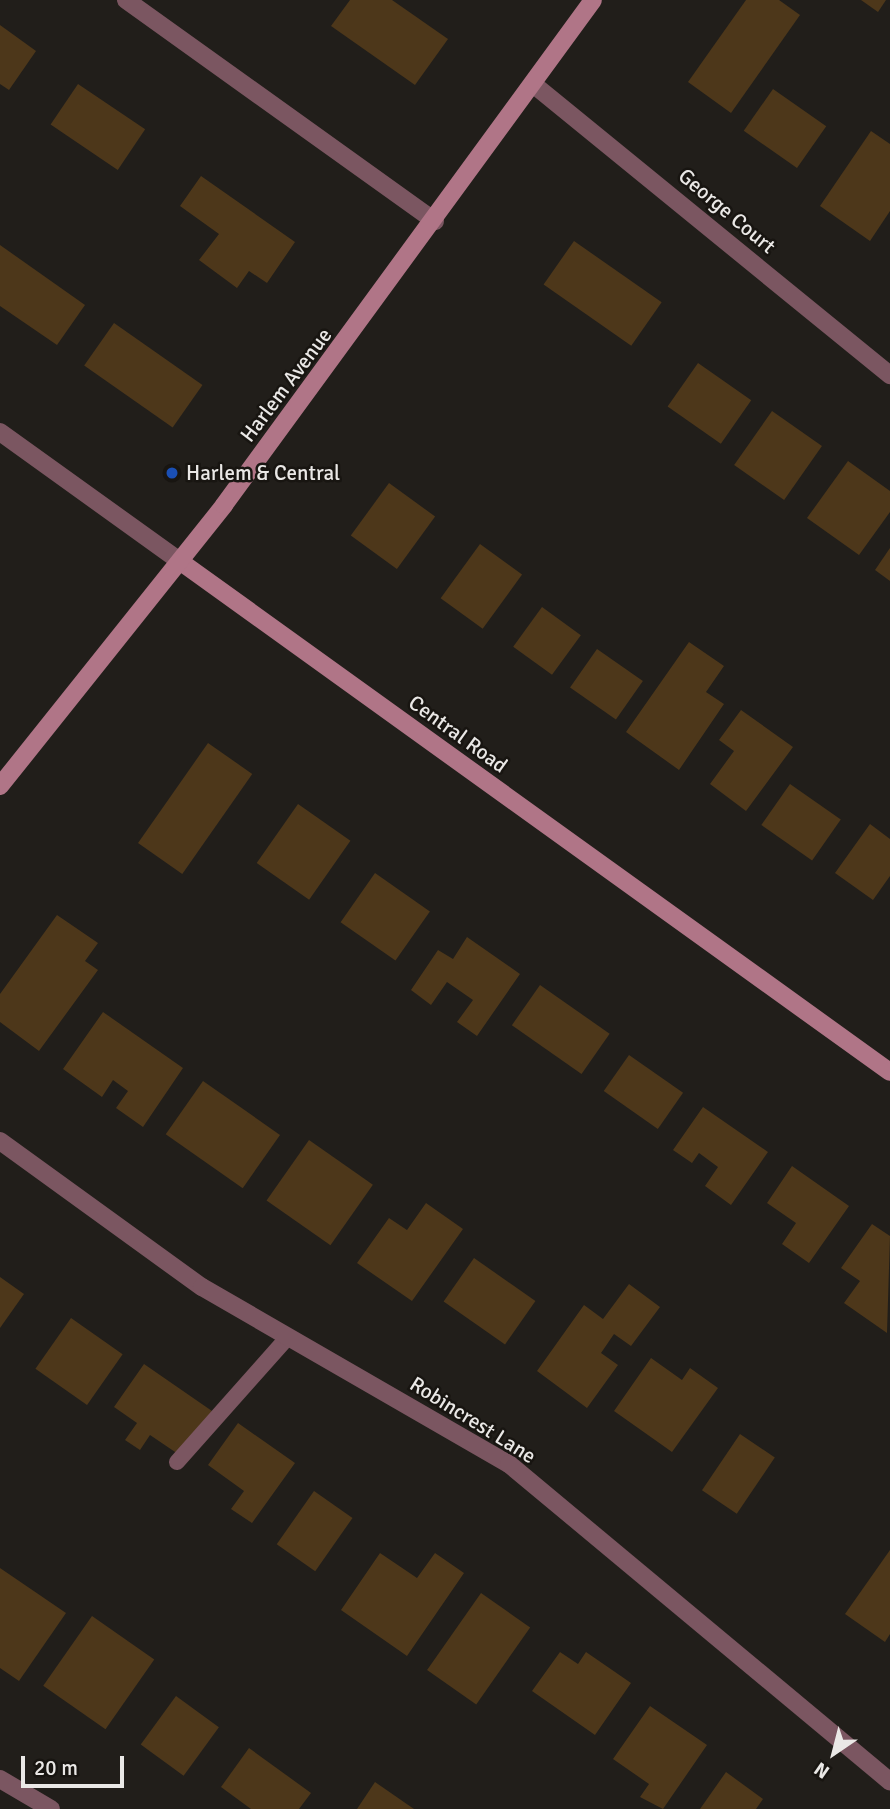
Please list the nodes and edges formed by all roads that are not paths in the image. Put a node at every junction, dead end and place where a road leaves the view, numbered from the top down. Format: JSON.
{"nodes":[{"id":1,"x":126,"y":0,"type":"edge"},
{"id":2,"x":593,"y":0,"type":"edge"},
{"id":3,"x":533,"y":84,"type":"junction"},
{"id":4,"x":435,"y":221,"type":"junction"},
{"id":5,"x":890,"y":375,"type":"edge"},
{"id":6,"x":0,"y":432,"type":"edge"},
{"id":7,"x":181,"y":562,"type":"junction"},
{"id":8,"x":0,"y":786,"type":"edge"},
{"id":9,"x":890,"y":1072,"type":"edge"},
{"id":10,"x":0,"y":1141,"type":"edge"},
{"id":11,"x":288,"y":1337,"type":"junction"},
{"id":12,"x":177,"y":1462,"type":"dead end"},
{"id":13,"x":0,"y":1779,"type":"edge"},
{"id":14,"x":890,"y":1782,"type":"edge"},
{"id":15,"x":51,"y":1809,"type":"edge"}],
"edges":[{"from":1,"to":4,"type":"street"},
{"from":2,"to":3,"type":"main road","name":"Harlem Avenue"},
{"from":3,"to":4,"type":"main road","name":"Harlem Avenue"},
{"from":3,"to":5,"type":"street","name":"George Court"},
{"from":4,"to":7,"type":"main road","name":"Harlem Avenue"},
{"from":6,"to":7,"type":"street","name":"Central Road"},
{"from":7,"to":8,"type":"main road","name":"Harlem Avenue"},
{"from":7,"to":9,"type":"main road","name":"Central Road"},
{"from":10,"to":11,"type":"street","name":"Robincrest Lane"},
{"from":11,"to":12,"type":"lane"},
{"from":11,"to":14,"type":"street","name":"Robincrest Lane"},
{"from":13,"to":15,"type":"street"}]}
